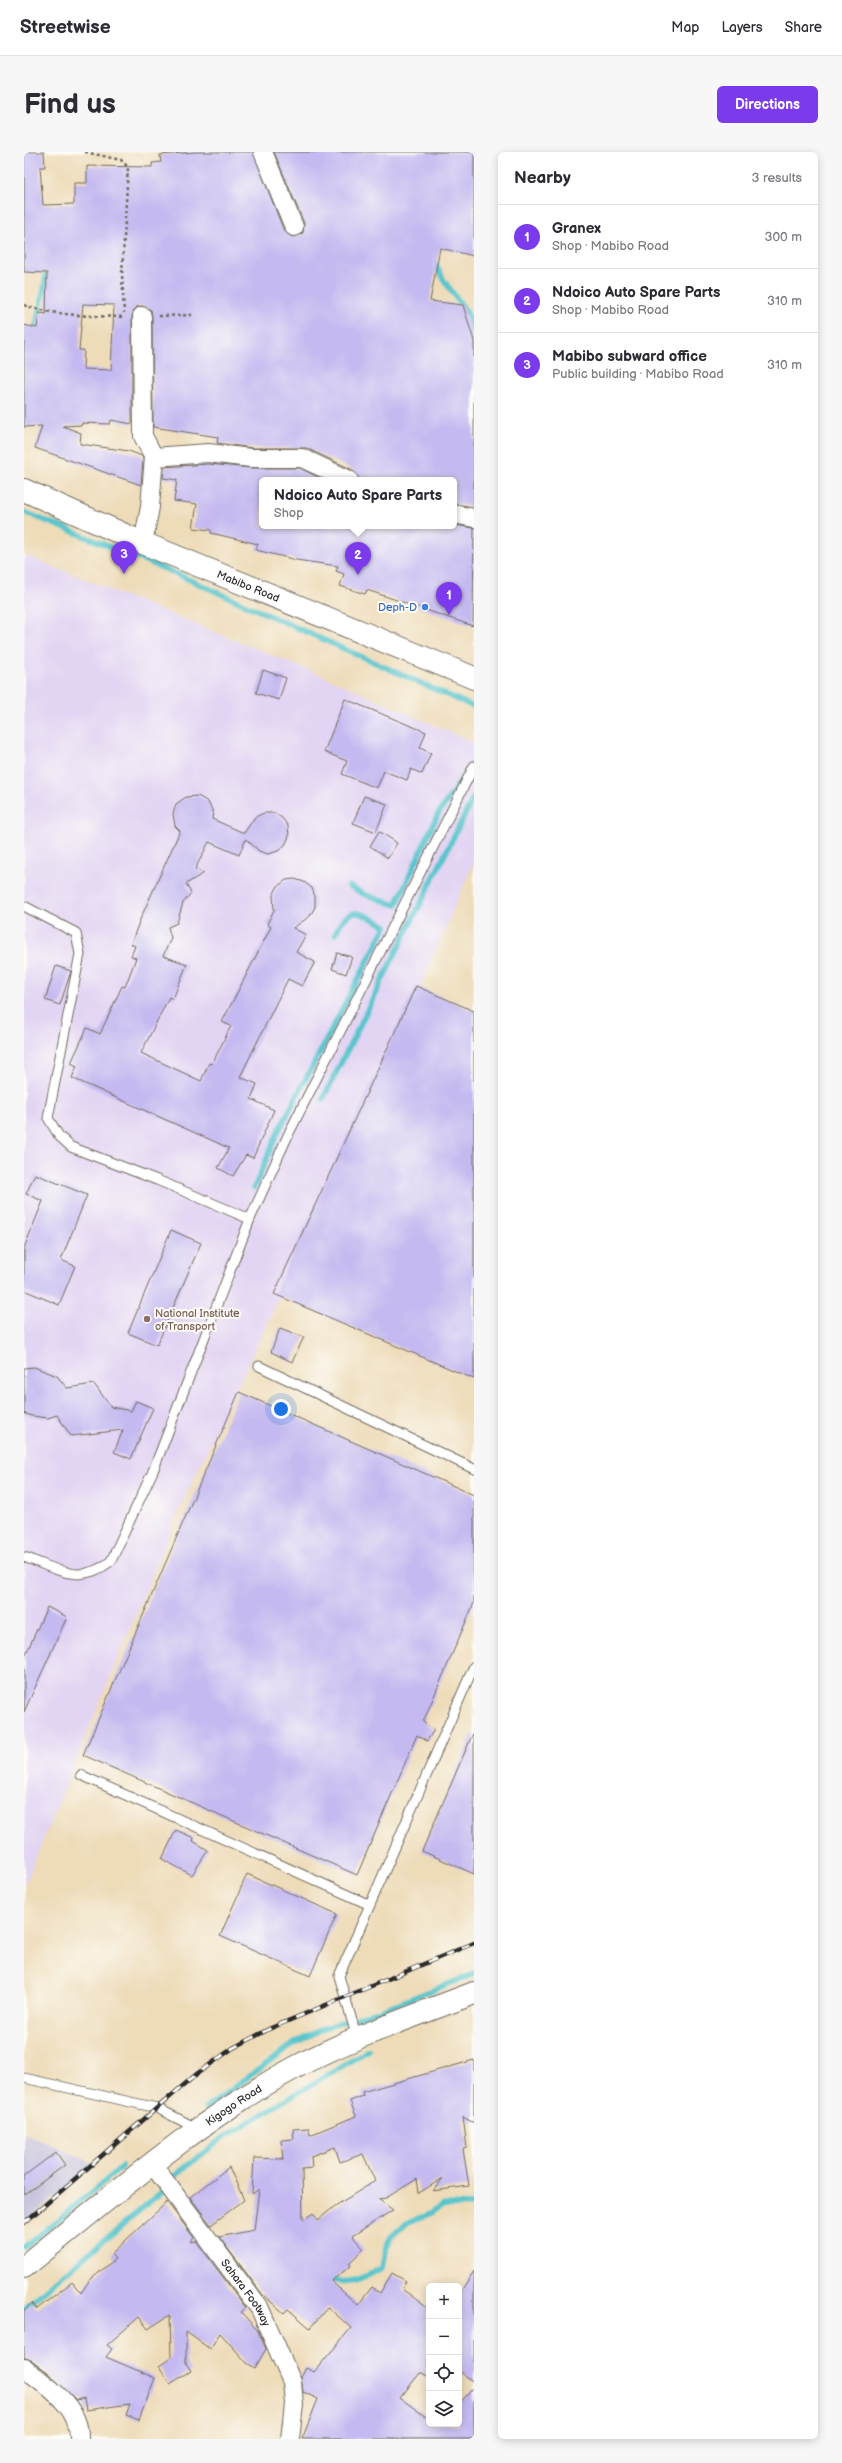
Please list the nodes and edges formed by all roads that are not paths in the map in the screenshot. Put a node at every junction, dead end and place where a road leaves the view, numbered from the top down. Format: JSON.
{"nodes":[{"id":1,"x":263,"y":152,"type":"edge"},
{"id":2,"x":294,"y":227,"type":"dead end"},
{"id":3,"x":142,"y":316,"type":"road end"},
{"id":4,"x":154,"y":457,"type":"junction"},
{"id":5,"x":343,"y":477,"type":"edge"},
{"id":6,"x":24,"y":490,"type":"edge"},
{"id":7,"x":457,"y":515,"type":"edge"},
{"id":8,"x":474,"y":518,"type":"edge"},
{"id":9,"x":143,"y":543,"type":"junction"},
{"id":10,"x":474,"y":678,"type":"edge"},
{"id":11,"x":474,"y":766,"type":"edge"},
{"id":12,"x":24,"y":906,"type":"edge"},
{"id":13,"x":250,"y":1219,"type":"junction"},
{"id":14,"x":259,"y":1366,"type":"dead end"},
{"id":15,"x":474,"y":1469,"type":"edge"},
{"id":16,"x":24,"y":1557,"type":"edge"},
{"id":17,"x":474,"y":1666,"type":"edge"},
{"id":18,"x":81,"y":1775,"type":"dead end"},
{"id":19,"x":370,"y":1905,"type":"junction"},
{"id":20,"x":474,"y":1993,"type":"edge"},
{"id":21,"x":358,"y":2040,"type":"junction"},
{"id":22,"x":24,"y":2078,"type":"edge"},
{"id":23,"x":199,"y":2130,"type":"junction"},
{"id":24,"x":153,"y":2165,"type":"junction"},
{"id":25,"x":24,"y":2267,"type":"edge"},
{"id":26,"x":24,"y":2368,"type":"edge"},
{"id":27,"x":79,"y":2439,"type":"edge"},
{"id":28,"x":290,"y":2439,"type":"edge"}],
"edges":[{"from":1,"to":2,"type":"street"},
{"from":3,"to":4,"type":"street"},
{"from":4,"to":5,"type":"street"},
{"from":4,"to":9,"type":"street"},
{"from":6,"to":9,"type":"main road","name":"Mabibo Road"},
{"from":7,"to":8,"type":"street"},
{"from":9,"to":10,"type":"main road","name":"Mabibo Road"},
{"from":11,"to":13,"type":"lane"},
{"from":12,"to":13,"type":"lane"},
{"from":13,"to":16,"type":"lane"},
{"from":14,"to":15,"type":"lane"},
{"from":17,"to":19,"type":"lane"},
{"from":18,"to":19,"type":"lane"},
{"from":19,"to":21,"type":"lane"},
{"from":20,"to":21,"type":"main road","name":"Kigogo Road"},
{"from":21,"to":23,"type":"main road","name":"Kigogo Road"},
{"from":22,"to":23,"type":"lane"},
{"from":23,"to":24,"type":"main road","name":"Kigogo Road"},
{"from":24,"to":25,"type":"main road","name":"Kigogo Road"},
{"from":24,"to":28,"type":"street","name":"Sahara Footway"},
{"from":26,"to":27,"type":"street"}]}
